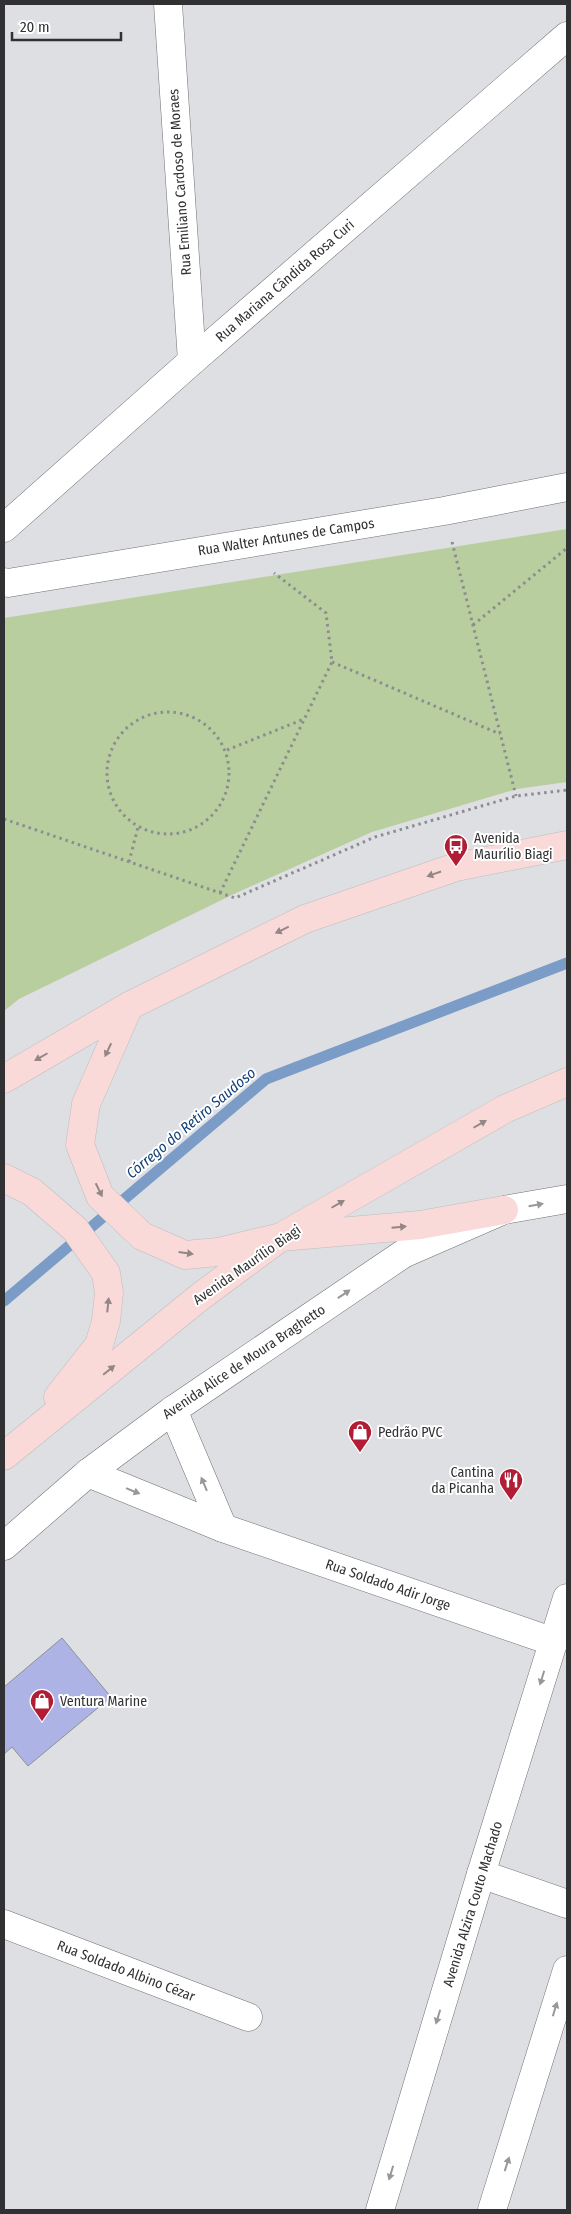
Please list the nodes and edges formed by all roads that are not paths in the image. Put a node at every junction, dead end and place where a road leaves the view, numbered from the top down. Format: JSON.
{"nodes":[{"id":1,"x":168,"y":4,"type":"edge"},
{"id":2,"x":567,"y":36,"type":"edge"},
{"id":3,"x":192,"y":361,"type":"junction"},
{"id":4,"x":567,"y":486,"type":"edge"},
{"id":5,"x":4,"y":528,"type":"edge"},
{"id":6,"x":4,"y":582,"type":"edge"},
{"id":7,"x":567,"y":845,"type":"edge"},
{"id":8,"x":129,"y":1006,"type":"junction"},
{"id":9,"x":4,"y":1079,"type":"edge"},
{"id":10,"x":567,"y":1082,"type":"edge"},
{"id":11,"x":4,"y":1178,"type":"edge"},
{"id":12,"x":567,"y":1199,"type":"edge"},
{"id":13,"x":504,"y":1210,"type":"junction"},
{"id":14,"x":281,"y":1237,"type":"junction"},
{"id":15,"x":173,"y":1410,"type":"junction"},
{"id":16,"x":30,"y":1434,"type":"junction"},
{"id":17,"x":4,"y":1456,"type":"edge"},
{"id":18,"x":88,"y":1473,"type":"junction"},
{"id":19,"x":223,"y":1528,"type":"junction"},
{"id":20,"x":4,"y":1546,"type":"edge"},
{"id":21,"x":567,"y":1598,"type":"edge"},
{"id":22,"x":554,"y":1642,"type":"junction"},
{"id":23,"x":481,"y":1874,"type":"junction"},
{"id":24,"x":567,"y":1904,"type":"edge"},
{"id":25,"x":4,"y":1924,"type":"edge"},
{"id":26,"x":567,"y":1970,"type":"edge"},
{"id":27,"x":248,"y":2017,"type":"dead end"},
{"id":28,"x":380,"y":2210,"type":"edge"},
{"id":29,"x":492,"y":2210,"type":"edge"}],
"edges":[{"from":1,"to":3,"type":"street","name":"Rua Emiliano Cardoso de Moraes"},
{"from":2,"to":3,"type":"street","name":"Rua Mariana Cândida Rosa Curi"},
{"from":3,"to":5,"type":"street","name":"Rua Mariana Cândida Rosa Curi"},
{"from":4,"to":6,"type":"street","name":"Rua Walter Antunes de Campos"},
{"from":7,"to":8,"type":"main road","one_way":true},
{"from":8,"to":9,"type":"main road","one_way":true},
{"from":8,"to":14,"type":"main road","one_way":true},
{"from":14,"to":10,"type":"main road","name":"Avenida Maurílio Biagi","one_way":true},
{"from":16,"to":11,"type":"main road","one_way":true},
{"from":13,"to":12,"type":"street","one_way":true},
{"from":14,"to":13,"type":"main road","one_way":true},
{"from":15,"to":13,"type":"street","name":"Avenida Alice de Moura Braghetto","one_way":true},
{"from":16,"to":14,"type":"main road","name":"Avenida Maurílio Biagi","one_way":true},
{"from":15,"to":18,"type":"street","name":"Avenida Alice de Moura Braghetto"},
{"from":19,"to":15,"type":"street","one_way":true},
{"from":16,"to":17,"type":"main road","name":"Avenida Maurílio Biagi"},
{"from":18,"to":19,"type":"street","name":"Rua Soldado Adir Jorge","one_way":true},
{"from":18,"to":20,"type":"street","name":"Avenida Alice de Moura Braghetto"},
{"from":19,"to":22,"type":"street","name":"Rua Soldado Adir Jorge"},
{"from":21,"to":22,"type":"street","name":"Avenida Alzira Couto Machado"},
{"from":22,"to":23,"type":"street","name":"Avenida Alzira Couto Machado","one_way":true},
{"from":23,"to":24,"type":"street"},
{"from":23,"to":28,"type":"street","name":"Avenida Alzira Couto Machado","one_way":true},
{"from":25,"to":27,"type":"street","name":"Rua Soldado Albino Cézar"},
{"from":29,"to":26,"type":"street","one_way":true}]}
